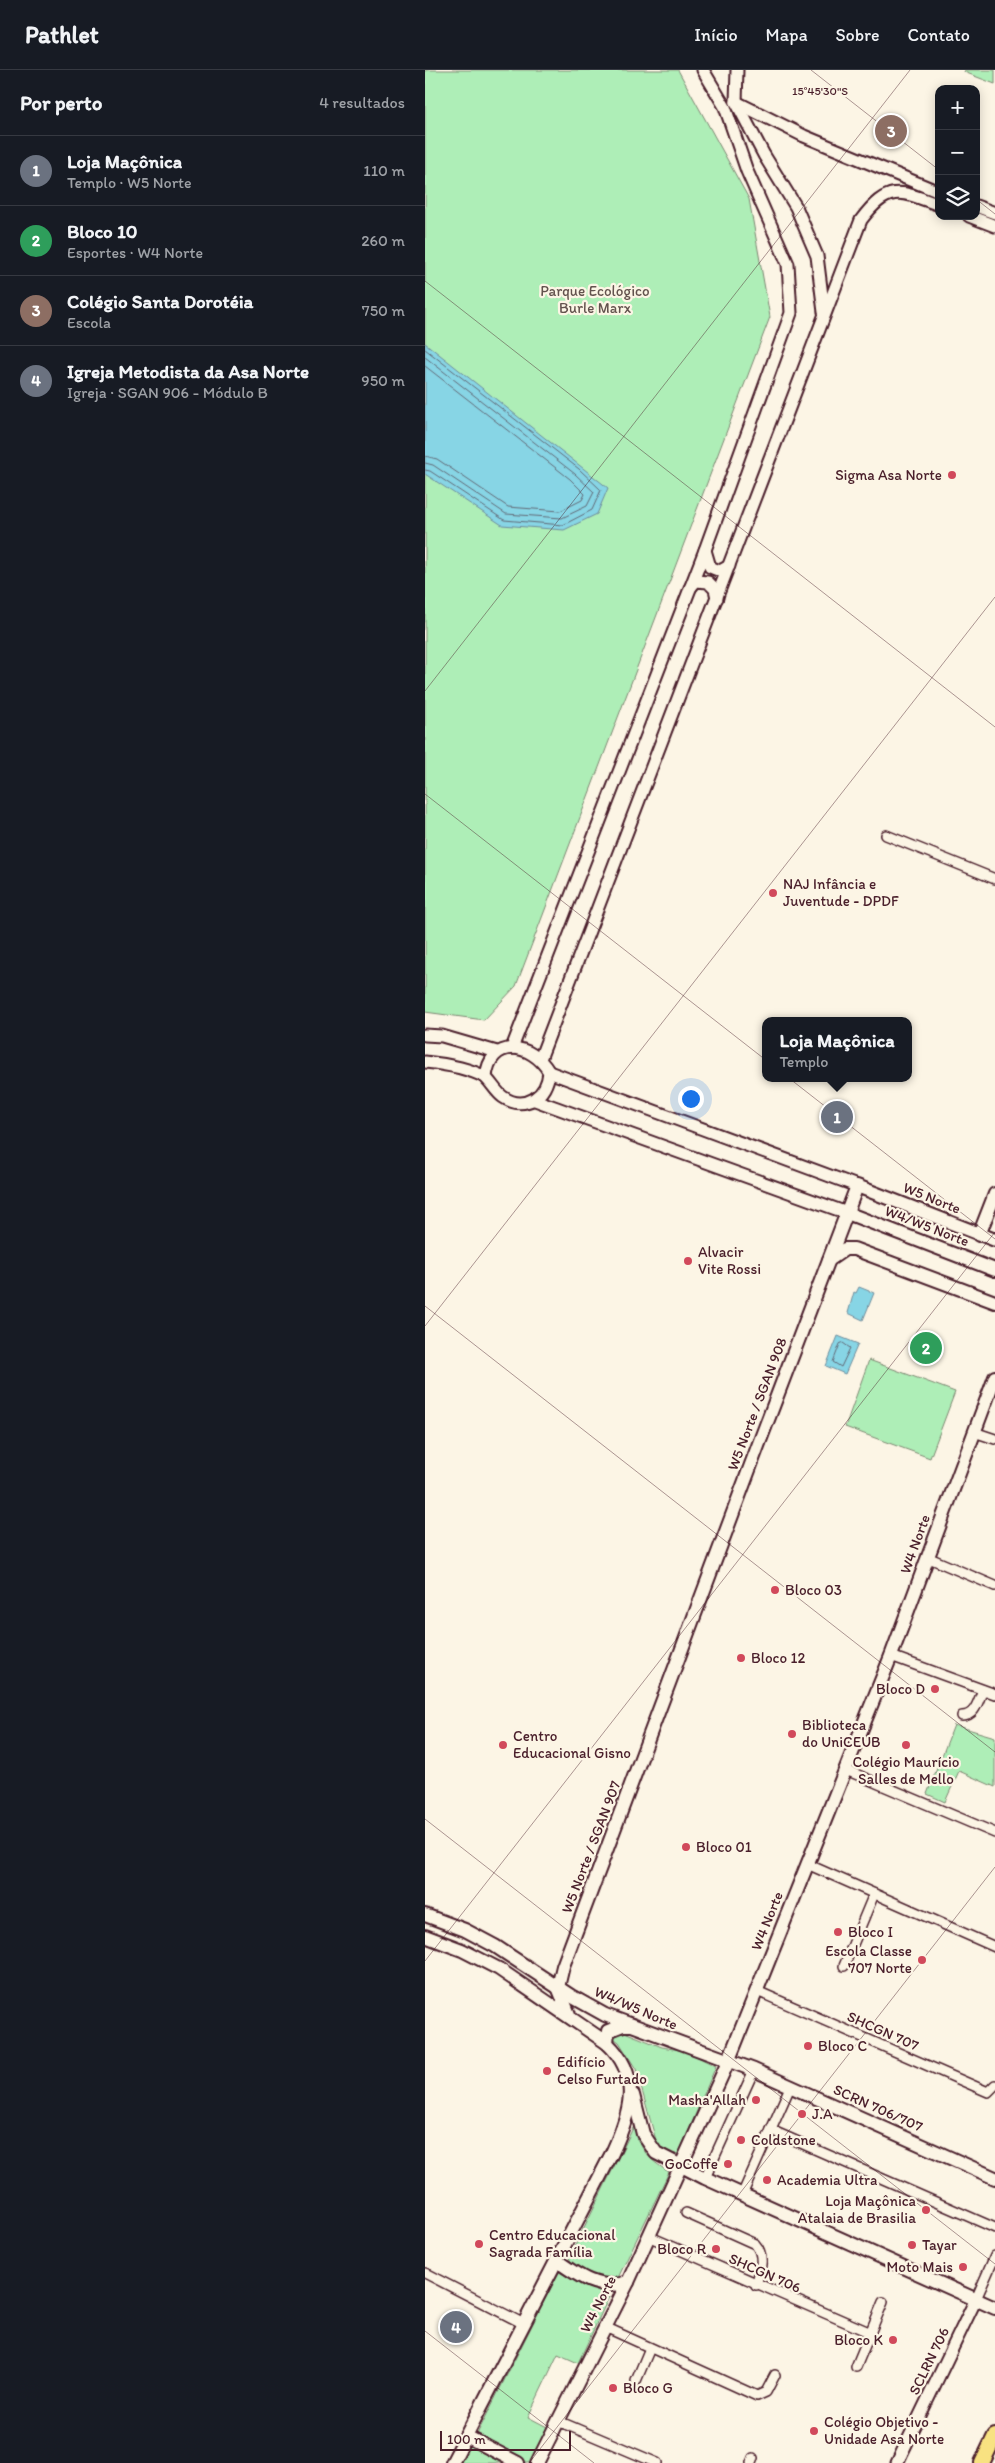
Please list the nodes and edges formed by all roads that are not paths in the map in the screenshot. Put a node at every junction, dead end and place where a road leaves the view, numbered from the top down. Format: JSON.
{"nodes":[{"id":1,"x":703,"y":70,"type":"edge"},
{"id":2,"x":737,"y":70,"type":"edge"},
{"id":3,"x":736,"y":102,"type":"junction"},
{"id":4,"x":935,"y":190,"type":"edge"},
{"id":5,"x":935,"y":204,"type":"edge"},
{"id":6,"x":980,"y":207,"type":"edge"},
{"id":7,"x":995,"y":213,"type":"edge"},
{"id":8,"x":979,"y":220,"type":"edge"},
{"id":9,"x":995,"y":226,"type":"edge"},
{"id":10,"x":824,"y":315,"type":"junction"},
{"id":11,"x":705,"y":550,"type":"junction"},
{"id":12,"x":729,"y":566,"type":"junction"},
{"id":13,"x":688,"y":590,"type":"junction"},
{"id":14,"x":717,"y":598,"type":"junction"},
{"id":15,"x":886,"y":835,"type":"dead end"},
{"id":16,"x":995,"y":879,"type":"edge"},
{"id":17,"x":425,"y":1035,"type":"edge"},
{"id":18,"x":512,"y":1048,"type":"junction"},
{"id":19,"x":497,"y":1052,"type":"junction"},
{"id":20,"x":540,"y":1059,"type":"junction"},
{"id":21,"x":425,"y":1062,"type":"edge"},
{"id":22,"x":549,"y":1072,"type":"junction"},
{"id":23,"x":486,"y":1078,"type":"junction"},
{"id":24,"x":535,"y":1100,"type":"junction"},
{"id":25,"x":857,"y":1186,"type":"junction"},
{"id":26,"x":995,"y":1194,"type":"edge"},
{"id":27,"x":847,"y":1213,"type":"junction"},
{"id":28,"x":979,"y":1235,"type":"junction"},
{"id":29,"x":995,"y":1240,"type":"edge"},
{"id":30,"x":829,"y":1260,"type":"junction"},
{"id":31,"x":995,"y":1270,"type":"edge"},
{"id":32,"x":995,"y":1302,"type":"edge"},
{"id":33,"x":995,"y":1377,"type":"edge"},
{"id":34,"x":973,"y":1432,"type":"junction"},
{"id":35,"x":995,"y":1439,"type":"edge"},
{"id":36,"x":927,"y":1557,"type":"junction"},
{"id":37,"x":995,"y":1585,"type":"edge"},
{"id":38,"x":688,"y":1634,"type":"joint"},
{"id":39,"x":891,"y":1656,"type":"junction"},
{"id":40,"x":983,"y":1690,"type":"junction"},
{"id":41,"x":995,"y":1694,"type":"edge"},
{"id":42,"x":962,"y":1716,"type":"dead end"},
{"id":43,"x":846,"y":1770,"type":"junction"},
{"id":44,"x":995,"y":1833,"type":"edge"},
{"id":45,"x":807,"y":1864,"type":"junction"},
{"id":46,"x":874,"y":1894,"type":"junction"},
{"id":47,"x":425,"y":1915,"type":"edge"},
{"id":48,"x":425,"y":1936,"type":"edge"},
{"id":49,"x":995,"y":1947,"type":"edge"},
{"id":50,"x":844,"y":1966,"type":"dead end"},
{"id":51,"x":559,"y":1987,"type":"junction"},
{"id":52,"x":757,"y":1991,"type":"junction"},
{"id":53,"x":570,"y":2017,"type":"junction"},
{"id":54,"x":631,"y":2025,"type":"junction"},
{"id":55,"x":607,"y":2043,"type":"junction"},
{"id":56,"x":728,"y":2062,"type":"junction"},
{"id":57,"x":754,"y":2070,"type":"junction"},
{"id":58,"x":630,"y":2082,"type":"junction"},
{"id":59,"x":995,"y":2085,"type":"edge"},
{"id":60,"x":790,"y":2087,"type":"junction"},
{"id":61,"x":771,"y":2130,"type":"junction"},
{"id":62,"x":681,"y":2166,"type":"junction"},
{"id":63,"x":705,"y":2178,"type":"junction"},
{"id":64,"x":995,"y":2178,"type":"edge"},
{"id":65,"x":742,"y":2195,"type":"junction"},
{"id":66,"x":686,"y":2213,"type":"dead end"},
{"id":67,"x":995,"y":2228,"type":"edge"},
{"id":68,"x":648,"y":2236,"type":"junction"},
{"id":69,"x":995,"y":2256,"type":"edge"},
{"id":70,"x":556,"y":2260,"type":"junction"},
{"id":71,"x":425,"y":2273,"type":"edge"},
{"id":72,"x":628,"y":2282,"type":"junction"},
{"id":73,"x":756,"y":2285,"type":"junction"},
{"id":74,"x":976,"y":2300,"type":"junction"},
{"id":75,"x":883,"y":2302,"type":"dead end"},
{"id":76,"x":995,"y":2308,"type":"edge"},
{"id":77,"x":524,"y":2324,"type":"junction"},
{"id":78,"x":605,"y":2327,"type":"junction"},
{"id":79,"x":871,"y":2333,"type":"junction"},
{"id":80,"x":650,"y":2348,"type":"junction"},
{"id":81,"x":856,"y":2367,"type":"dead end"},
{"id":82,"x":775,"y":2374,"type":"dead end"},
{"id":83,"x":636,"y":2381,"type":"dead end"},
{"id":84,"x":558,"y":2421,"type":"junction"},
{"id":85,"x":466,"y":2436,"type":"junction"},
{"id":86,"x":995,"y":2436,"type":"edge"},
{"id":87,"x":452,"y":2463,"type":"edge"},
{"id":88,"x":518,"y":2463,"type":"edge"},
{"id":89,"x":537,"y":2463,"type":"edge"},
{"id":90,"x":657,"y":2463,"type":"edge"},
{"id":91,"x":897,"y":2463,"type":"edge"},
{"id":92,"x":982,"y":2463,"type":"edge"}],
"edges":[{"from":1,"to":11,"type":"street"},
{"from":2,"to":3,"type":"street"},
{"from":3,"to":4,"type":"street"},
{"from":3,"to":10,"type":"street"},
{"from":5,"to":10,"type":"street"},
{"from":6,"to":7,"type":"street"},
{"from":8,"to":9,"type":"street"},
{"from":10,"to":12,"type":"street"},
{"from":11,"to":12,"type":"street"},
{"from":11,"to":13,"type":"street"},
{"from":12,"to":14,"type":"street"},
{"from":13,"to":14,"type":"street"},
{"from":13,"to":18,"type":"street"},
{"from":14,"to":20,"type":"street"},
{"from":15,"to":16,"type":"street"},
{"from":17,"to":19,"type":"street"},
{"from":18,"to":19,"type":"street"},
{"from":18,"to":20,"type":"street"},
{"from":19,"to":23,"type":"street"},
{"from":20,"to":22,"type":"street"},
{"from":21,"to":23,"type":"street"},
{"from":22,"to":24,"type":"street"},
{"from":22,"to":25,"type":"street"},
{"from":23,"to":24,"type":"street"},
{"from":24,"to":27,"type":"street"},
{"from":25,"to":27,"type":"main road","name":"W5 Norte / SGAN 908"},
{"from":25,"to":28,"type":"main road","name":"W5 Norte"},
{"from":26,"to":28,"type":"main road"},
{"from":27,"to":30,"type":"main road","name":"W5 Norte / SGAN 908"},
{"from":27,"to":31,"type":"main road","name":"W4/W5 Norte"},
{"from":28,"to":29,"type":"main road","name":"W5 Norte"},
{"from":30,"to":32,"type":"main road"},
{"from":30,"to":38,"type":"main road","name":"W5 Norte / SGAN 908"},
{"from":33,"to":34,"type":"main road","name":"W4 Norte"},
{"from":34,"to":35,"type":"street"},
{"from":34,"to":36,"type":"main road","name":"W4 Norte"},
{"from":36,"to":37,"type":"street"},
{"from":36,"to":39,"type":"main road","name":"W4 Norte"},
{"from":38,"to":51,"type":"main road","name":"W5 Norte / SGAN 907"},
{"from":39,"to":40,"type":"street"},
{"from":39,"to":43,"type":"main road","name":"W4 Norte"},
{"from":40,"to":41,"type":"street"},
{"from":40,"to":42,"type":"street"},
{"from":43,"to":44,"type":"street"},
{"from":43,"to":45,"type":"main road","name":"W4 Norte"},
{"from":45,"to":46,"type":"street"},
{"from":45,"to":52,"type":"main road","name":"W4 Norte"},
{"from":46,"to":49,"type":"street"},
{"from":46,"to":50,"type":"street"},
{"from":47,"to":51,"type":"main road","name":"W4/W5 Norte"},
{"from":48,"to":53,"type":"main road"},
{"from":51,"to":53,"type":"main road"},
{"from":51,"to":54,"type":"main road","name":"W4/W5 Norte"},
{"from":52,"to":56,"type":"main road","name":"W4 Norte"},
{"from":52,"to":59,"type":"street","name":"SHCGN 707"},
{"from":53,"to":55,"type":"main road"},
{"from":54,"to":55,"type":"main road"},
{"from":54,"to":56,"type":"main road","name":"W4/W5 Norte"},
{"from":55,"to":58,"type":"main road"},
{"from":56,"to":57,"type":"main road","name":"W4/W5 Norte"},
{"from":56,"to":62,"type":"main road","name":"W4 Norte"},
{"from":57,"to":60,"type":"main road","name":"W4/W5 Norte"},
{"from":57,"to":63,"type":"street"},
{"from":58,"to":62,"type":"main road"},
{"from":58,"to":70,"type":"main road"},
{"from":60,"to":61,"type":"street"},
{"from":60,"to":64,"type":"main road","name":"SCRN 706/707"},
{"from":61,"to":65,"type":"street"},
{"from":61,"to":67,"type":"street"},
{"from":62,"to":63,"type":"main road"},
{"from":62,"to":68,"type":"main road","name":"W4 Norte"},
{"from":63,"to":65,"type":"main road"},
{"from":65,"to":74,"type":"main road"},
{"from":66,"to":73,"type":"street"},
{"from":68,"to":72,"type":"main road","name":"W4 Norte"},
{"from":68,"to":73,"type":"street","name":"SHCGN 706"},
{"from":69,"to":74,"type":"street"},
{"from":70,"to":72,"type":"main road"},
{"from":70,"to":77,"type":"main road"},
{"from":71,"to":77,"type":"street"},
{"from":72,"to":78,"type":"main road","name":"W4 Norte"},
{"from":73,"to":79,"type":"street","name":"SHCGN 706"},
{"from":74,"to":76,"type":"main road"},
{"from":74,"to":91,"type":"street","name":"SCLRN 706"},
{"from":75,"to":79,"type":"street"},
{"from":77,"to":85,"type":"main road"},
{"from":78,"to":80,"type":"street"},
{"from":78,"to":84,"type":"main road","name":"W4 Norte"},
{"from":79,"to":81,"type":"street"},
{"from":80,"to":82,"type":"street"},
{"from":80,"to":83,"type":"street"},
{"from":84,"to":89,"type":"main road","name":"W4 Norte"},
{"from":84,"to":90,"type":"street"},
{"from":85,"to":87,"type":"main road"},
{"from":85,"to":88,"type":"main road"},
{"from":86,"to":92,"type":"main road"}]}
